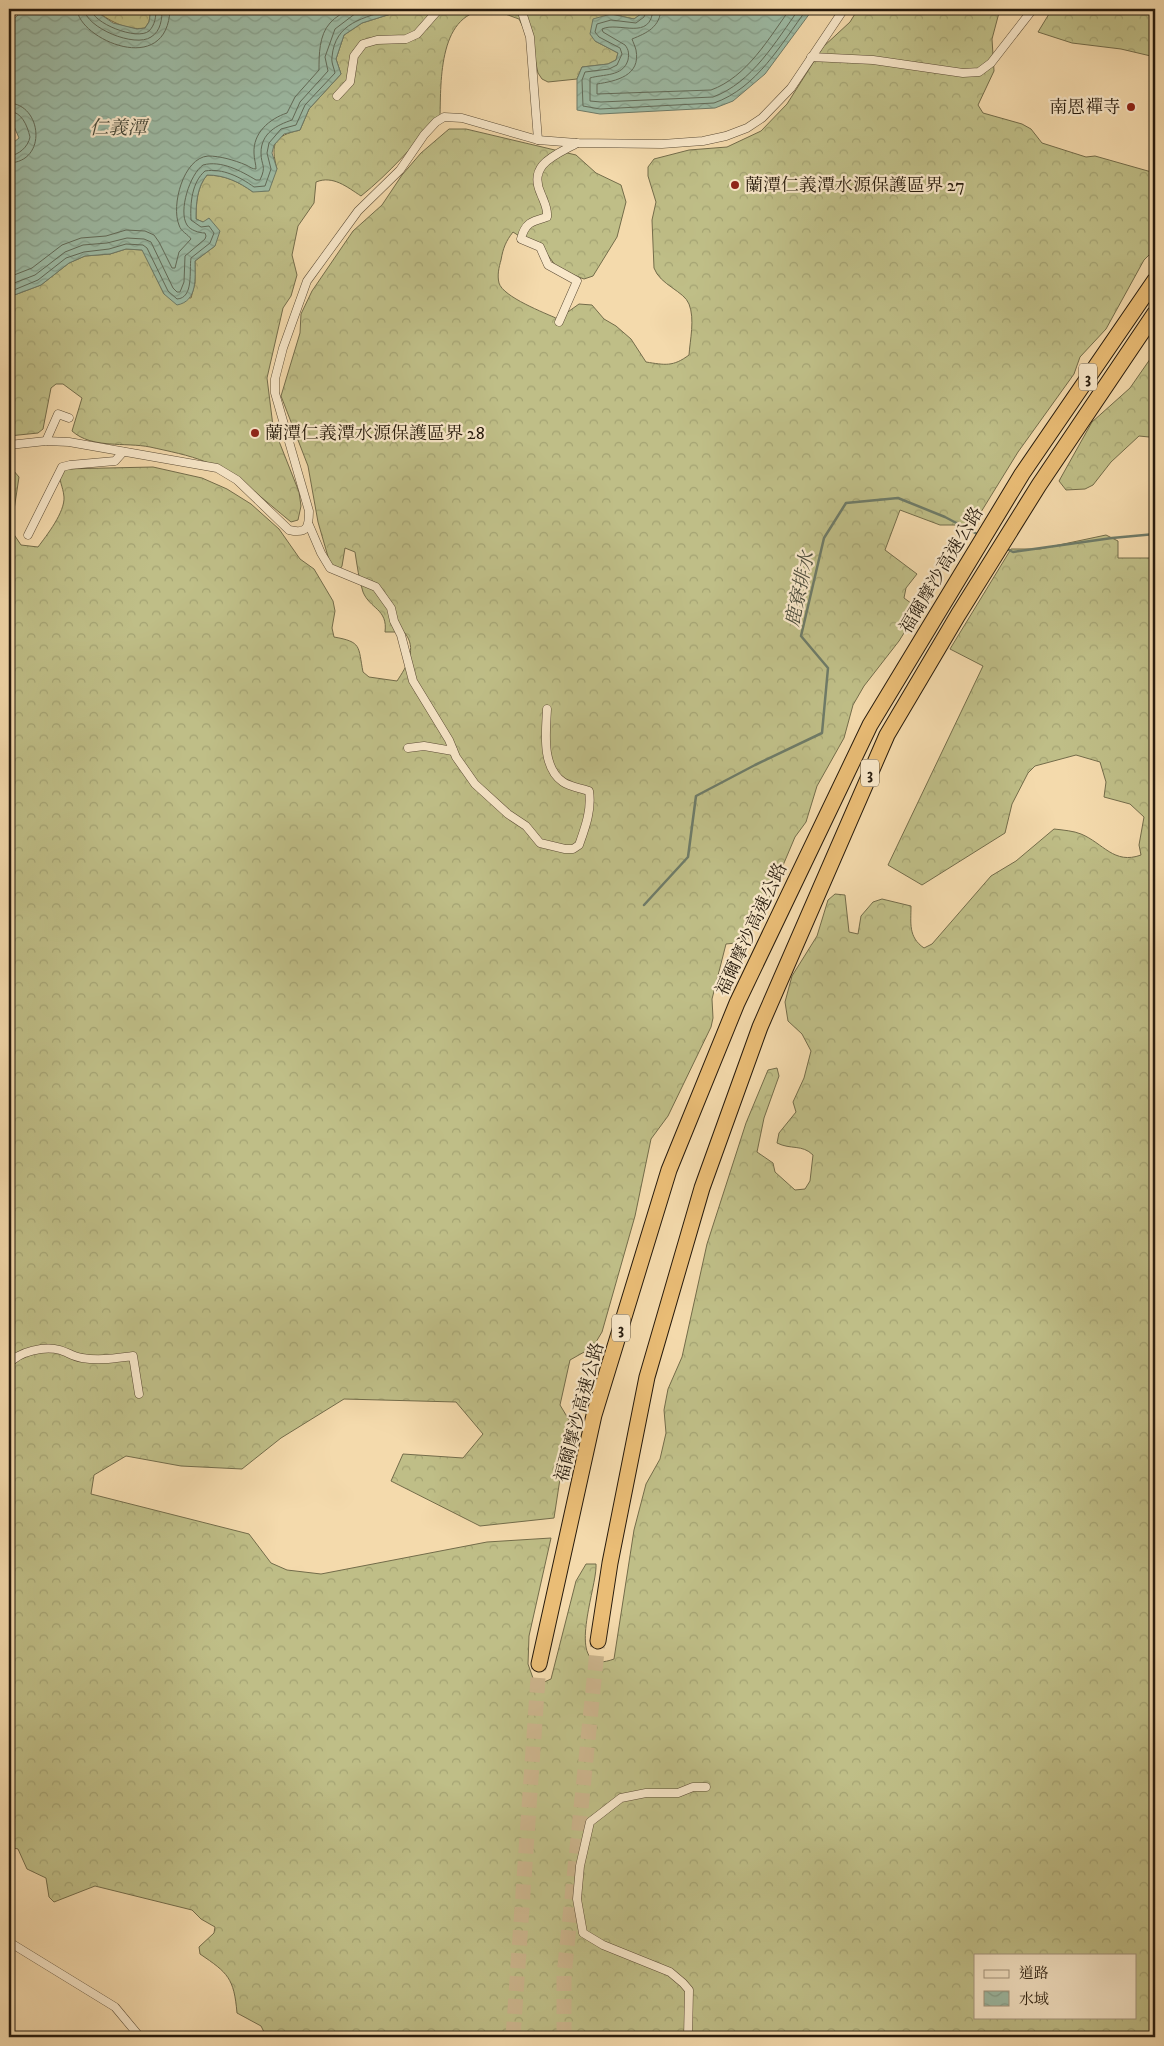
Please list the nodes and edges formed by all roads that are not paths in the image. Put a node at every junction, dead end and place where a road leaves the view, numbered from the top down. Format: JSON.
{"nodes":[{"id":1,"x":439,"y":9,"type":"edge"},
{"id":2,"x":522,"y":9,"type":"edge"},
{"id":3,"x":844,"y":9,"type":"edge"},
{"id":4,"x":1033,"y":9,"type":"edge"},
{"id":5,"x":812,"y":57,"type":"junction"},
{"id":6,"x":337,"y":96,"type":"dead end"},
{"id":7,"x":538,"y":140,"type":"junction"},
{"id":8,"x":577,"y":143,"type":"junction"},
{"id":9,"x":1155,"y":280,"type":"edge"},
{"id":10,"x":1155,"y":313,"type":"edge"},
{"id":11,"x":559,"y":322,"type":"dead end"},
{"id":12,"x":69,"y":418,"type":"dead end"},
{"id":13,"x":46,"y":442,"type":"junction"},
{"id":14,"x":9,"y":445,"type":"edge"},
{"id":15,"x":122,"y":452,"type":"junction"},
{"id":16,"x":309,"y":525,"type":"junction"},
{"id":17,"x":28,"y":535,"type":"dead end"},
{"id":18,"x":547,"y":709,"type":"dead end"},
{"id":19,"x":408,"y":748,"type":"dead end"},
{"id":20,"x":453,"y":750,"type":"junction"},
{"id":21,"x":9,"y":1364,"type":"edge"},
{"id":22,"x":139,"y":1394,"type":"dead end"},
{"id":23,"x":598,"y":1641,"type":"tunnel mouth"},
{"id":24,"x":539,"y":1664,"type":"tunnel mouth"},
{"id":25,"x":706,"y":1787,"type":"dead end"},
{"id":26,"x":9,"y":1942,"type":"edge"},
{"id":27,"x":140,"y":2037,"type":"edge"},
{"id":28,"x":688,"y":2037,"type":"edge"}],
"edges":[{"from":1,"to":6,"type":"street"},
{"from":2,"to":7,"type":"street"},
{"from":3,"to":5,"type":"street"},
{"from":4,"to":5,"type":"street"},
{"from":5,"to":8,"type":"street"},
{"from":7,"to":8,"type":"street"},
{"from":7,"to":16,"type":"street"},
{"from":8,"to":11,"type":"street"},
{"from":9,"to":24,"type":"highway","name":"福爾摩沙高速公路","number":"3"},
{"from":10,"to":23,"type":"highway","number":"3"},
{"from":12,"to":13,"type":"street"},
{"from":13,"to":14,"type":"street"},
{"from":13,"to":15,"type":"street"},
{"from":15,"to":16,"type":"street"},
{"from":15,"to":17,"type":"street"},
{"from":16,"to":20,"type":"street"},
{"from":18,"to":20,"type":"street"},
{"from":19,"to":20,"type":"street"},
{"from":21,"to":22,"type":"street"},
{"from":25,"to":28,"type":"street"},
{"from":26,"to":27,"type":"street"}]}
